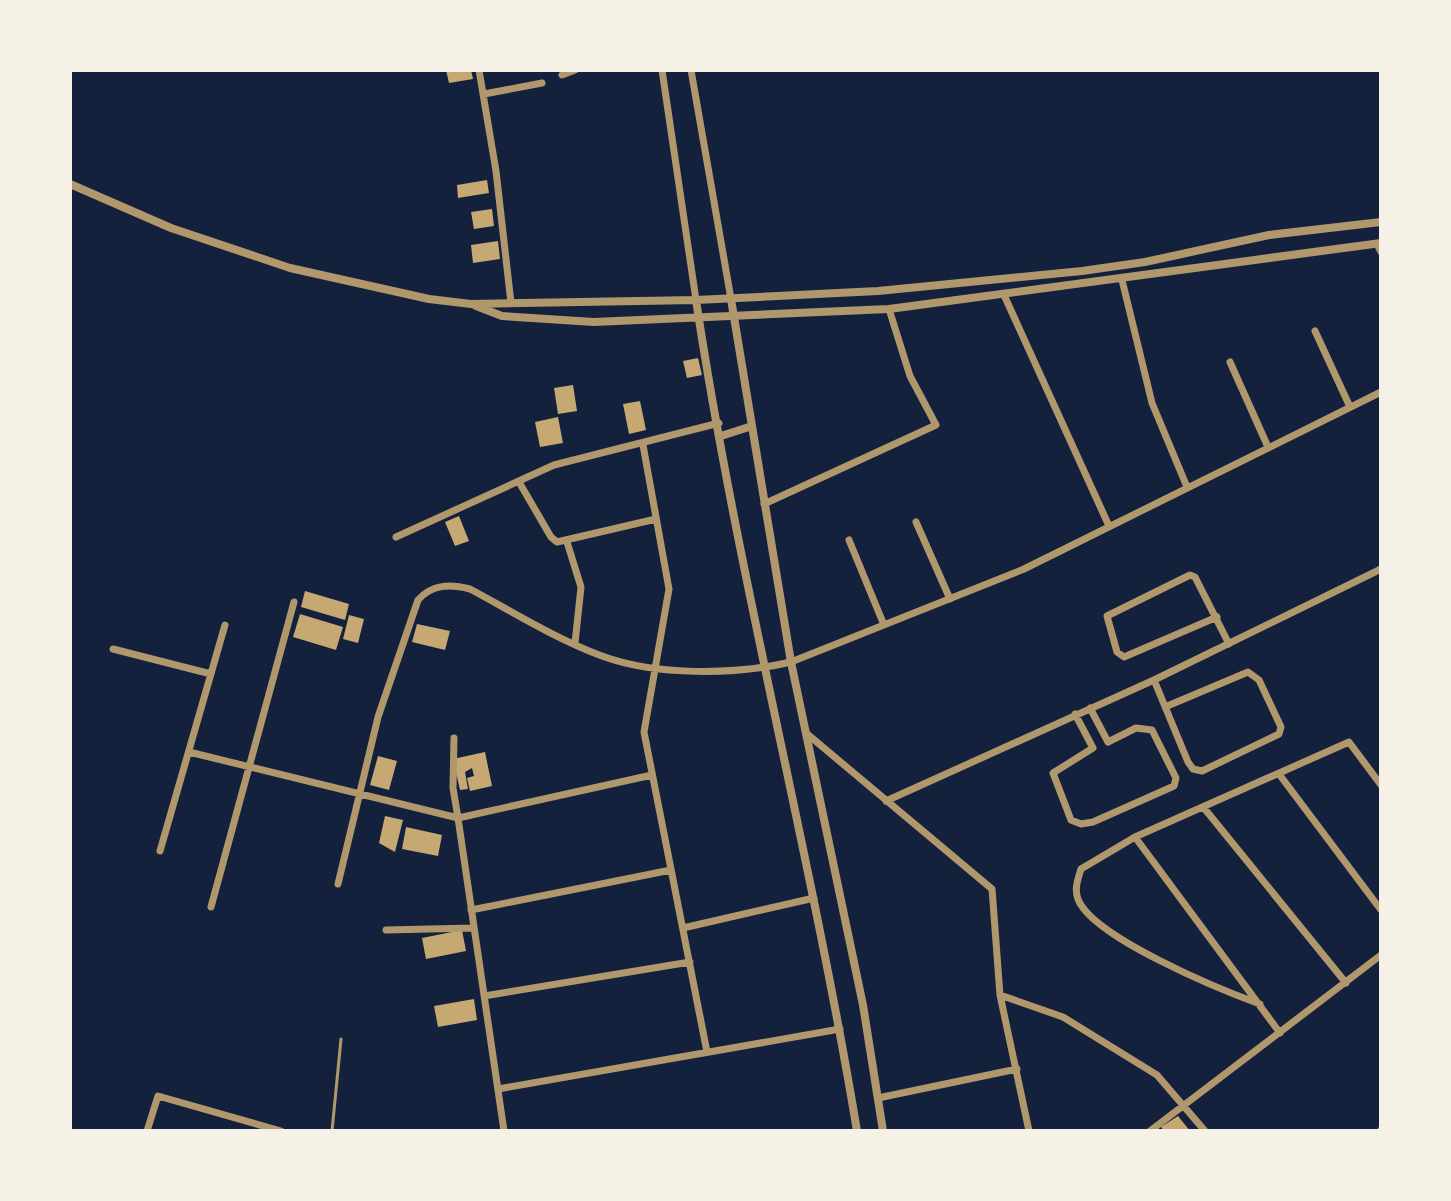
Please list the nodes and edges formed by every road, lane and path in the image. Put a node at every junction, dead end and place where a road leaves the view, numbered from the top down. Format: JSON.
{"nodes":[{"id":1,"x":479,"y":70,"type":"edge"},
{"id":2,"x":575,"y":70,"type":"edge"},
{"id":3,"x":662,"y":70,"type":"edge"},
{"id":4,"x":691,"y":70,"type":"edge"},
{"id":5,"x":562,"y":75,"type":"dead end"},
{"id":6,"x":542,"y":83,"type":"dead end"},
{"id":7,"x":484,"y":94,"type":"junction"},
{"id":8,"x":70,"y":184,"type":"edge"},
{"id":9,"x":1381,"y":222,"type":"edge"},
{"id":10,"x":1380,"y":246,"type":"edge"},
{"id":11,"x":1122,"y":280,"type":"junction"},
{"id":12,"x":1004,"y":295,"type":"junction"},
{"id":13,"x":731,"y":299,"type":"junction"},
{"id":14,"x":696,"y":300,"type":"junction"},
{"id":15,"x":509,"y":303,"type":"junction"},
{"id":16,"x":471,"y":304,"type":"junction"},
{"id":17,"x":889,"y":309,"type":"junction"},
{"id":18,"x":509,"y":316,"type":"junction"},
{"id":19,"x":735,"y":318,"type":"junction"},
{"id":20,"x":699,"y":319,"type":"junction"},
{"id":21,"x":1315,"y":331,"type":"dead end"},
{"id":22,"x":1230,"y":362,"type":"dead end"},
{"id":23,"x":1381,"y":392,"type":"edge"},
{"id":24,"x":1350,"y":407,"type":"junction"},
{"id":25,"x":719,"y":423,"type":"junction"},
{"id":26,"x":752,"y":426,"type":"junction"},
{"id":27,"x":721,"y":436,"type":"junction"},
{"id":28,"x":643,"y":445,"type":"junction"},
{"id":29,"x":1268,"y":447,"type":"junction"},
{"id":30,"x":519,"y":482,"type":"junction"},
{"id":31,"x":1187,"y":487,"type":"junction"},
{"id":32,"x":764,"y":504,"type":"junction"},
{"id":33,"x":656,"y":519,"type":"junction"},
{"id":34,"x":916,"y":522,"type":"dead end"},
{"id":35,"x":1109,"y":526,"type":"junction"},
{"id":36,"x":396,"y":537,"type":"dead end"},
{"id":37,"x":849,"y":540,"type":"dead end"},
{"id":38,"x":567,"y":542,"type":"junction"},
{"id":39,"x":1381,"y":569,"type":"edge"},
{"id":40,"x":950,"y":599,"type":"junction"},
{"id":41,"x":294,"y":602,"type":"dead end"},
{"id":42,"x":1217,"y":617,"type":"junction"},
{"id":43,"x":225,"y":625,"type":"dead end"},
{"id":44,"x":884,"y":625,"type":"junction"},
{"id":45,"x":575,"y":643,"type":"junction"},
{"id":46,"x":1229,"y":644,"type":"junction"},
{"id":47,"x":113,"y":649,"type":"dead end"},
{"id":48,"x":791,"y":662,"type":"junction"},
{"id":49,"x":656,"y":667,"type":"junction"},
{"id":50,"x":765,"y":668,"type":"junction"},
{"id":51,"x":211,"y":674,"type":"junction"},
{"id":52,"x":1154,"y":680,"type":"junction"},
{"id":53,"x":1165,"y":707,"type":"junction"},
{"id":54,"x":1090,"y":708,"type":"junction"},
{"id":55,"x":1075,"y":714,"type":"junction"},
{"id":56,"x":806,"y":733,"type":"junction"},
{"id":57,"x":454,"y":738,"type":"dead end"},
{"id":58,"x":1108,"y":742,"type":"junction"},
{"id":59,"x":1093,"y":748,"type":"junction"},
{"id":60,"x":189,"y":752,"type":"junction"},
{"id":61,"x":248,"y":766,"type":"junction"},
{"id":62,"x":1279,"y":774,"type":"junction"},
{"id":63,"x":652,"y":775,"type":"junction"},
{"id":64,"x":1381,"y":785,"type":"edge"},
{"id":65,"x":359,"y":792,"type":"junction"},
{"id":66,"x":886,"y":801,"type":"junction"},
{"id":67,"x":1204,"y":808,"type":"junction"},
{"id":68,"x":458,"y":818,"type":"junction"},
{"id":69,"x":1135,"y":837,"type":"junction"},
{"id":70,"x":160,"y":851,"type":"dead end"},
{"id":71,"x":671,"y":870,"type":"junction"},
{"id":72,"x":338,"y":884,"type":"dead end"},
{"id":73,"x":814,"y":898,"type":"junction"},
{"id":74,"x":211,"y":907,"type":"dead end"},
{"id":75,"x":471,"y":910,"type":"junction"},
{"id":76,"x":1381,"y":910,"type":"edge"},
{"id":77,"x":474,"y":928,"type":"junction"},
{"id":78,"x":683,"y":928,"type":"junction"},
{"id":79,"x":386,"y":930,"type":"dead end"},
{"id":80,"x":1381,"y":955,"type":"edge"},
{"id":81,"x":690,"y":962,"type":"junction"},
{"id":82,"x":1346,"y":983,"type":"junction"},
{"id":83,"x":1000,"y":995,"type":"junction"},
{"id":84,"x":484,"y":996,"type":"junction"},
{"id":85,"x":1260,"y":1004,"type":"junction"},
{"id":86,"x":840,"y":1029,"type":"junction"},
{"id":87,"x":1280,"y":1033,"type":"junction"},
{"id":88,"x":341,"y":1039,"type":"dead end"},
{"id":89,"x":707,"y":1052,"type":"junction"},
{"id":90,"x":1017,"y":1069,"type":"junction"},
{"id":91,"x":498,"y":1089,"type":"junction"},
{"id":92,"x":878,"y":1098,"type":"junction"},
{"id":93,"x":1183,"y":1105,"type":"junction"},
{"id":94,"x":256,"y":1128,"type":"edge"},
{"id":95,"x":857,"y":1130,"type":"edge"},
{"id":96,"x":147,"y":1131,"type":"edge"},
{"id":97,"x":281,"y":1131,"type":"edge"},
{"id":98,"x":332,"y":1131,"type":"edge"},
{"id":99,"x":504,"y":1131,"type":"edge"},
{"id":100,"x":846,"y":1131,"type":"edge"},
{"id":101,"x":883,"y":1131,"type":"edge"},
{"id":102,"x":1029,"y":1131,"type":"edge"},
{"id":103,"x":1150,"y":1131,"type":"edge"},
{"id":104,"x":1205,"y":1131,"type":"edge"}],
"edges":[{"from":1,"to":7,"type":"street"},
{"from":2,"to":5,"type":"street"},
{"from":3,"to":14,"type":"street"},
{"from":4,"to":13,"type":"street"},
{"from":6,"to":7,"type":"street"},
{"from":7,"to":15,"type":"street"},
{"from":8,"to":16,"type":"street"},
{"from":9,"to":13,"type":"street"},
{"from":10,"to":11,"type":"street"},
{"from":11,"to":12,"type":"street"},
{"from":11,"to":31,"type":"street"},
{"from":12,"to":17,"type":"street"},
{"from":12,"to":35,"type":"street"},
{"from":13,"to":14,"type":"street"},
{"from":13,"to":19,"type":"street"},
{"from":14,"to":15,"type":"street"},
{"from":14,"to":20,"type":"street"},
{"from":15,"to":16,"type":"street"},
{"from":15,"to":18,"type":"street"},
{"from":16,"to":18,"type":"street"},
{"from":17,"to":19,"type":"street"},
{"from":17,"to":32,"type":"street"},
{"from":18,"to":20,"type":"street"},
{"from":19,"to":20,"type":"street"},
{"from":19,"to":26,"type":"street"},
{"from":20,"to":25,"type":"street"},
{"from":21,"to":24,"type":"street"},
{"from":22,"to":29,"type":"street"},
{"from":23,"to":24,"type":"street"},
{"from":24,"to":29,"type":"street"},
{"from":25,"to":27,"type":"street"},
{"from":25,"to":28,"type":"street"},
{"from":26,"to":27,"type":"street"},
{"from":26,"to":32,"type":"street"},
{"from":27,"to":50,"type":"street"},
{"from":28,"to":30,"type":"street"},
{"from":28,"to":33,"type":"street"},
{"from":29,"to":31,"type":"street"},
{"from":30,"to":36,"type":"street"},
{"from":30,"to":38,"type":"street"},
{"from":31,"to":35,"type":"street"},
{"from":32,"to":48,"type":"street"},
{"from":33,"to":38,"type":"street"},
{"from":33,"to":49,"type":"street"},
{"from":34,"to":40,"type":"street"},
{"from":35,"to":40,"type":"street"},
{"from":37,"to":44,"type":"street"},
{"from":38,"to":45,"type":"street"},
{"from":39,"to":46,"type":"street"},
{"from":40,"to":44,"type":"street"},
{"from":41,"to":61,"type":"street"},
{"from":42,"to":42,"type":"street"},
{"from":42,"to":46,"type":"street"},
{"from":43,"to":51,"type":"street"},
{"from":44,"to":48,"type":"street"},
{"from":45,"to":49,"type":"street"},
{"from":45,"to":65,"type":"street"},
{"from":46,"to":52,"type":"street"},
{"from":47,"to":51,"type":"street"},
{"from":48,"to":50,"type":"street"},
{"from":48,"to":56,"type":"street"},
{"from":49,"to":50,"type":"street"},
{"from":49,"to":63,"type":"street"},
{"from":50,"to":73,"type":"street"},
{"from":51,"to":60,"type":"street"},
{"from":52,"to":53,"type":"street"},
{"from":52,"to":54,"type":"street"},
{"from":53,"to":53,"type":"street"},
{"from":54,"to":55,"type":"street"},
{"from":54,"to":58,"type":"street"},
{"from":55,"to":59,"type":"street"},
{"from":55,"to":66,"type":"street"},
{"from":56,"to":66,"type":"street"},
{"from":56,"to":92,"type":"street"},
{"from":57,"to":68,"type":"street"},
{"from":58,"to":59,"type":"street"},
{"from":58,"to":59,"type":"street"},
{"from":60,"to":61,"type":"street"},
{"from":60,"to":70,"type":"street"},
{"from":61,"to":65,"type":"street"},
{"from":61,"to":74,"type":"street"},
{"from":62,"to":64,"type":"street"},
{"from":62,"to":67,"type":"street"},
{"from":62,"to":76,"type":"street"},
{"from":63,"to":68,"type":"street"},
{"from":63,"to":71,"type":"street"},
{"from":65,"to":68,"type":"street"},
{"from":65,"to":72,"type":"street"},
{"from":66,"to":83,"type":"street"},
{"from":67,"to":69,"type":"street"},
{"from":67,"to":82,"type":"street"},
{"from":68,"to":75,"type":"street"},
{"from":69,"to":85,"type":"street"},
{"from":69,"to":85,"type":"street"},
{"from":71,"to":75,"type":"street"},
{"from":71,"to":78,"type":"street"},
{"from":73,"to":78,"type":"street"},
{"from":73,"to":86,"type":"street"},
{"from":75,"to":77,"type":"street"},
{"from":77,"to":79,"type":"street"},
{"from":77,"to":84,"type":"street"},
{"from":78,"to":81,"type":"street"},
{"from":80,"to":82,"type":"street"},
{"from":81,"to":84,"type":"street"},
{"from":81,"to":89,"type":"street"},
{"from":82,"to":87,"type":"street"},
{"from":83,"to":90,"type":"street"},
{"from":83,"to":93,"type":"street"},
{"from":84,"to":91,"type":"street"},
{"from":85,"to":87,"type":"street"},
{"from":86,"to":89,"type":"street"},
{"from":86,"to":95,"type":"street"},
{"from":87,"to":93,"type":"street"},
{"from":88,"to":98,"type":"lane"},
{"from":89,"to":91,"type":"street"},
{"from":90,"to":92,"type":"street"},
{"from":90,"to":102,"type":"street"},
{"from":91,"to":99,"type":"street"},
{"from":92,"to":101,"type":"street"},
{"from":93,"to":103,"type":"street"},
{"from":93,"to":104,"type":"street"},
{"from":94,"to":96,"type":"street"},
{"from":94,"to":97,"type":"street"},
{"from":95,"to":100,"type":"street"}]}
